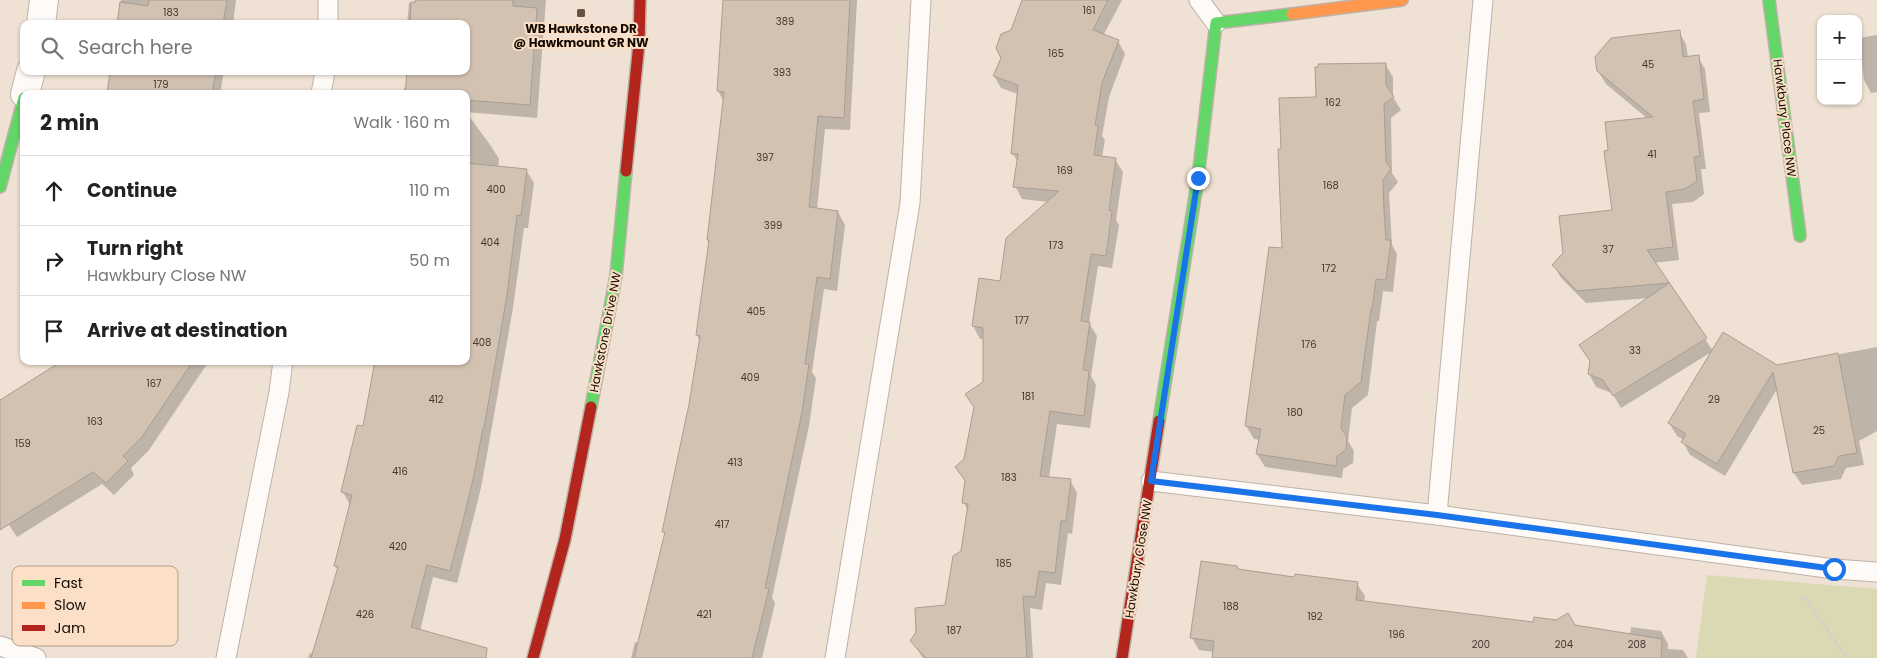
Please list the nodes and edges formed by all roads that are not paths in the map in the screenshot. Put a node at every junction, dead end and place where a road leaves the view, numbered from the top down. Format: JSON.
{"nodes":[{"id":1,"x":44,"y":0,"type":"edge"},
{"id":2,"x":328,"y":0,"type":"edge"},
{"id":3,"x":640,"y":0,"type":"edge"},
{"id":4,"x":921,"y":0,"type":"edge"},
{"id":5,"x":1198,"y":0,"type":"edge"},
{"id":6,"x":1402,"y":0,"type":"edge"},
{"id":7,"x":1483,"y":0,"type":"edge"},
{"id":8,"x":1769,"y":0,"type":"edge"},
{"id":9,"x":42,"y":20,"type":"edge"},
{"id":10,"x":328,"y":20,"type":"edge"},
{"id":11,"x":1216,"y":23,"type":"junction"},
{"id":12,"x":30,"y":75,"type":"edge"},
{"id":13,"x":324,"y":75,"type":"edge"},
{"id":14,"x":26,"y":90,"type":"edge"},
{"id":15,"x":322,"y":90,"type":"edge"},
{"id":16,"x":20,"y":113,"type":"edge"},
{"id":17,"x":0,"y":187,"type":"edge"},
{"id":18,"x":1800,"y":236,"type":"dead end"},
{"id":19,"x":282,"y":365,"type":"edge"},
{"id":20,"x":1151,"y":481,"type":"junction"},
{"id":21,"x":1437,"y":515,"type":"junction"},
{"id":22,"x":1877,"y":572,"type":"edge"},
{"id":23,"x":0,"y":646,"type":"edge"},
{"id":24,"x":36,"y":658,"type":"edge"},
{"id":25,"x":226,"y":658,"type":"edge"},
{"id":26,"x":533,"y":658,"type":"edge"},
{"id":27,"x":835,"y":658,"type":"edge"},
{"id":28,"x":1122,"y":658,"type":"edge"}],
"edges":[{"from":1,"to":9,"type":"street"},
{"from":2,"to":10,"type":"lane"},
{"from":3,"to":26,"type":"street","name":"Hawkstone Drive NW"},
{"from":4,"to":27,"type":"lane"},
{"from":5,"to":11,"type":"lane"},
{"from":6,"to":11,"type":"street"},
{"from":7,"to":21,"type":"lane"},
{"from":8,"to":18,"type":"street","name":"Hawkbury Place NW"},
{"from":11,"to":20,"type":"street","name":"Hawkbury Close NW"},
{"from":12,"to":14,"type":"street"},
{"from":13,"to":15,"type":"lane"},
{"from":16,"to":17,"type":"street"},
{"from":19,"to":25,"type":"lane"},
{"from":20,"to":21,"type":"lane"},
{"from":20,"to":28,"type":"street","name":"Hawkbury Close NW"},
{"from":21,"to":22,"type":"lane"},
{"from":23,"to":24,"type":"lane"}]}
